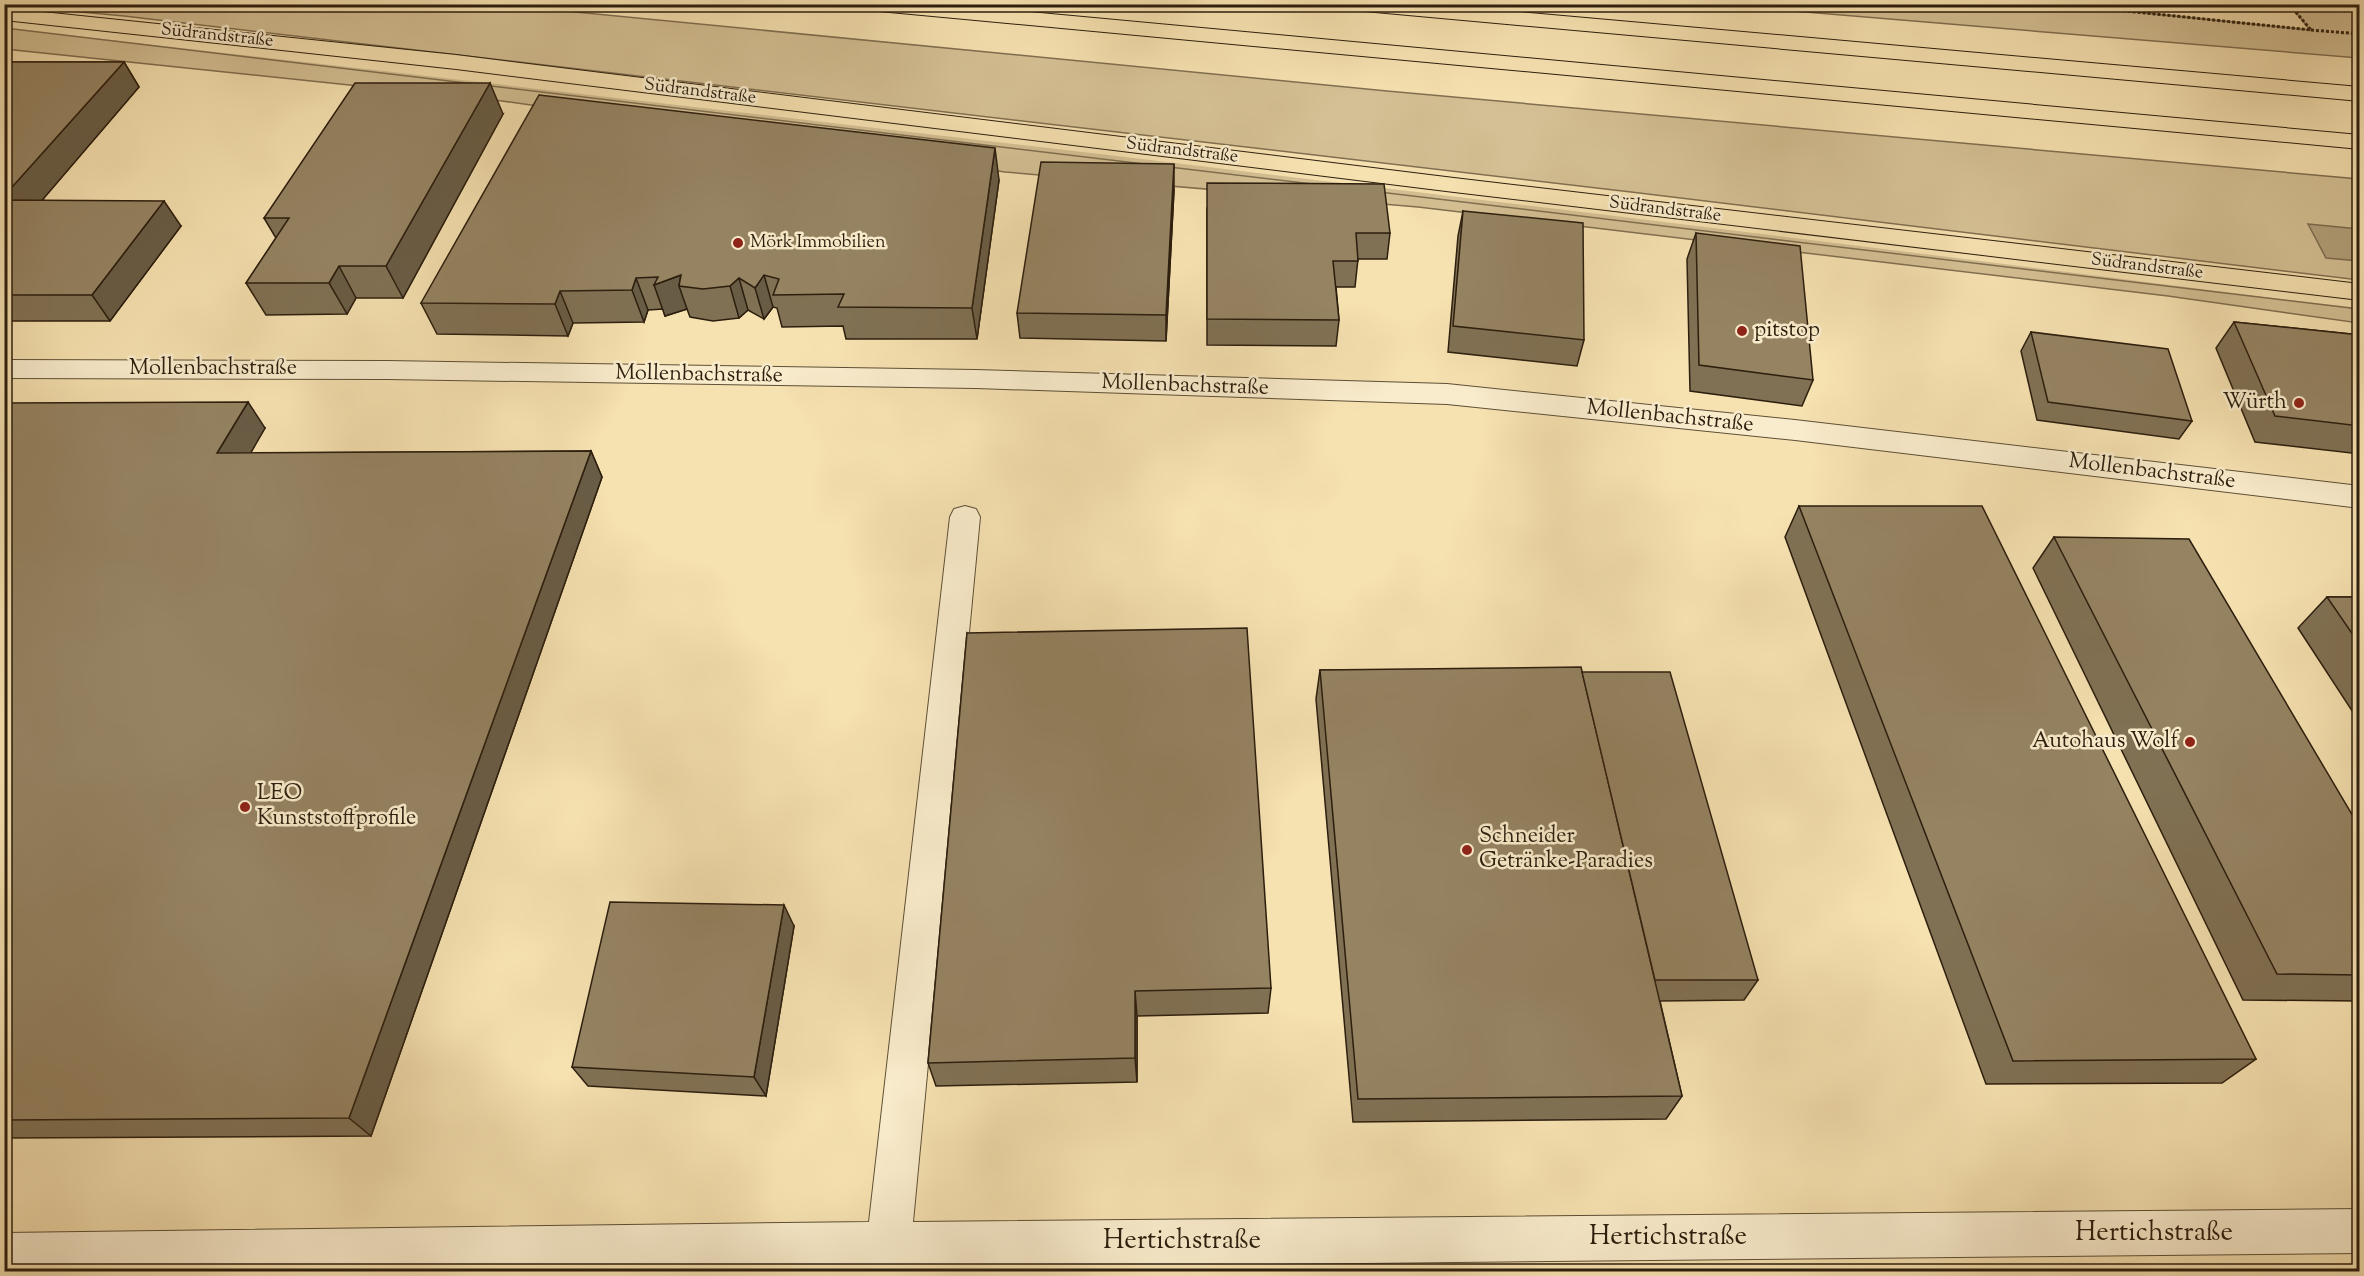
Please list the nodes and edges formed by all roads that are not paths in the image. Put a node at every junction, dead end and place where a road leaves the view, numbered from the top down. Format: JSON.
{"nodes":[{"id":1,"x":868,"y":4,"type":"edge"},
{"id":2,"x":1353,"y":4,"type":"edge"},
{"id":3,"x":4,"y":14,"type":"edge"},
{"id":4,"x":2360,"y":94,"type":"edge"},
{"id":5,"x":2360,"y":142,"type":"edge"},
{"id":6,"x":2360,"y":292,"type":"edge"},
{"id":7,"x":4,"y":369,"type":"edge"},
{"id":8,"x":2360,"y":497,"type":"edge"},
{"id":9,"x":965,"y":517,"type":"dead end"},
{"id":10,"x":2360,"y":1231,"type":"edge"},
{"id":11,"x":889,"y":1244,"type":"junction"},
{"id":12,"x":4,"y":1255,"type":"edge"}],
"edges":[{"from":1,"to":5,"type":"main road"},
{"from":2,"to":4,"type":"main road"},
{"from":3,"to":6,"type":"main road","name":"Südrandstraße"},
{"from":7,"to":8,"type":"street","name":"Mollenbachstraße"},
{"from":9,"to":11,"type":"street"},
{"from":10,"to":11,"type":"street","name":"Hertichstraße"},
{"from":11,"to":12,"type":"street","name":"Hertichstraße"}]}
